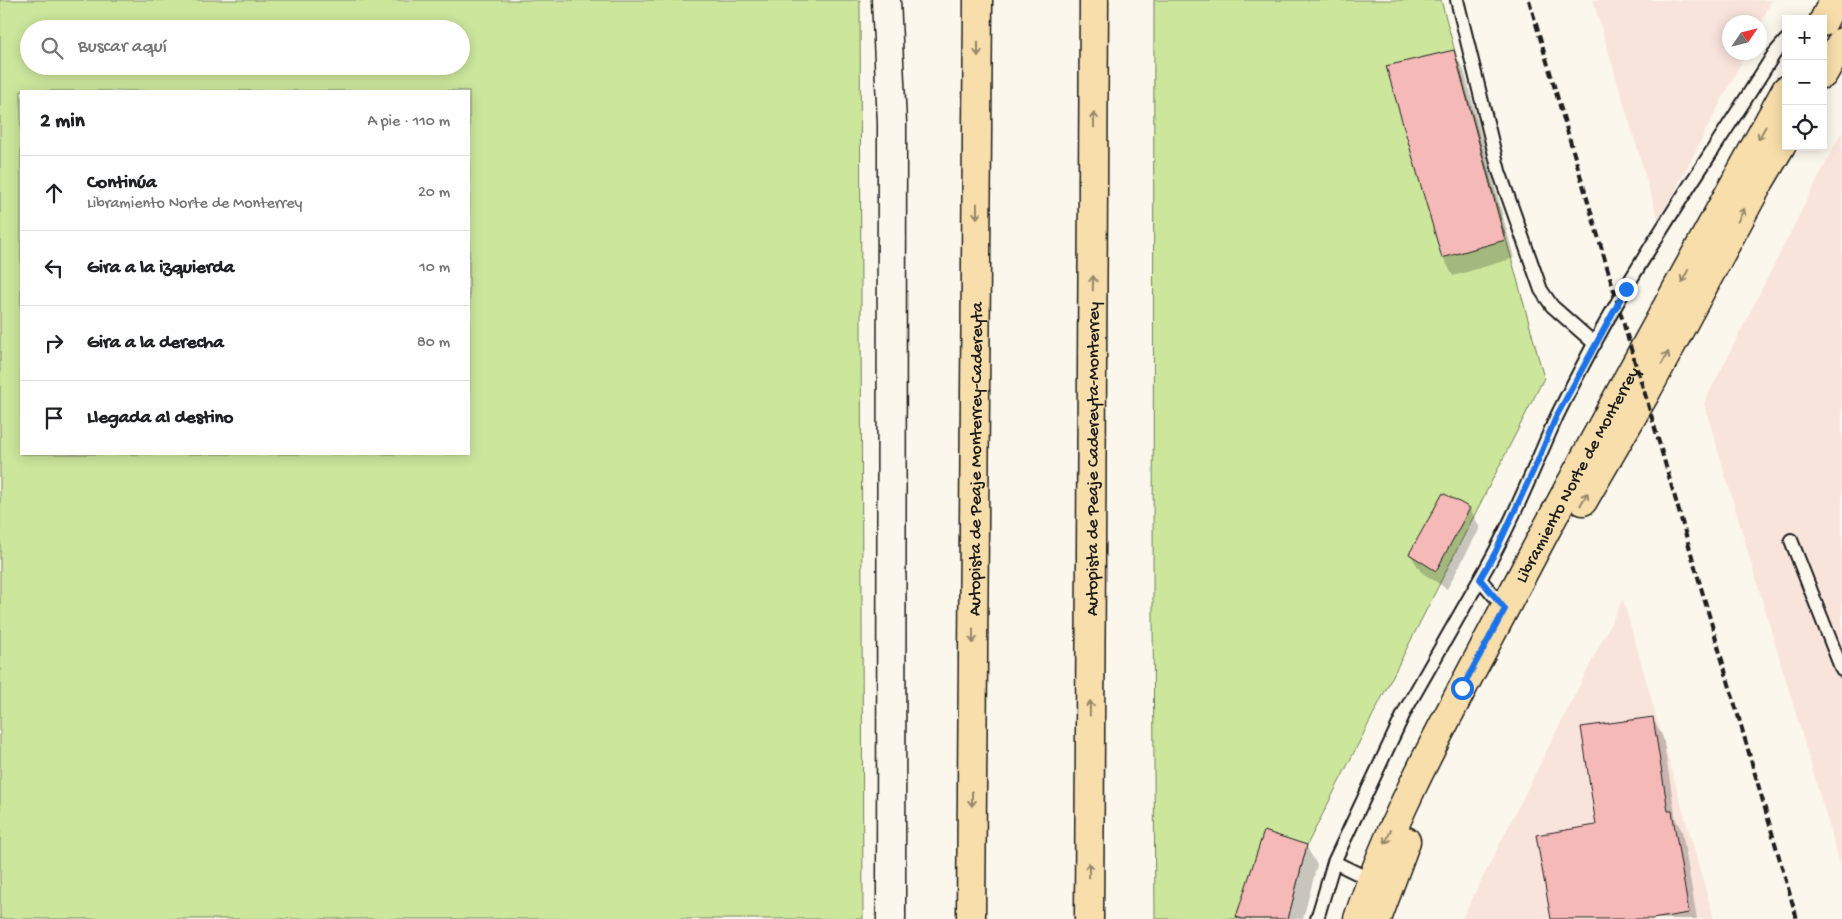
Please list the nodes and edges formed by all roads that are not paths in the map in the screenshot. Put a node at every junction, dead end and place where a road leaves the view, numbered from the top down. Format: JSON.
{"nodes":[{"id":1,"x":886,"y":0,"type":"edge"},
{"id":2,"x":978,"y":0,"type":"edge"},
{"id":3,"x":1094,"y":0,"type":"edge"},
{"id":4,"x":1457,"y":0,"type":"edge"},
{"id":5,"x":1842,"y":42,"type":"edge"},
{"id":6,"x":1782,"y":45,"type":"edge"},
{"id":7,"x":1827,"y":67,"type":"edge"},
{"id":8,"x":1782,"y":97,"type":"edge"},
{"id":9,"x":1782,"y":144,"type":"edge"},
{"id":10,"x":1595,"y":344,"type":"junction"},
{"id":11,"x":1791,"y":540,"type":"dead end"},
{"id":12,"x":1480,"y":579,"type":"junction"},
{"id":13,"x":1505,"y":609,"type":"junction"},
{"id":14,"x":1842,"y":670,"type":"edge"},
{"id":15,"x":1334,"y":862,"type":"junction"},
{"id":16,"x":1371,"y":880,"type":"junction"},
{"id":17,"x":890,"y":919,"type":"edge"},
{"id":18,"x":971,"y":919,"type":"edge"},
{"id":19,"x":1089,"y":919,"type":"edge"},
{"id":20,"x":1317,"y":919,"type":"edge"},
{"id":21,"x":1358,"y":919,"type":"edge"},
{"id":22,"x":1377,"y":919,"type":"edge"}],
"edges":[{"from":1,"to":17,"type":"street"},
{"from":2,"to":18,"type":"main road","name":"Autopista de Peaje Monterrey-Cadereyta","one_way":true},
{"from":19,"to":3,"type":"main road","name":"Autopista de Peaje Cadereyta-Monterrey","one_way":true},
{"from":4,"to":10,"type":"lane"},
{"from":5,"to":7,"type":"main road"},
{"from":6,"to":10,"type":"lane"},
{"from":8,"to":13,"type":"main road","name":"Libramiento Norte de Monterrey","one_way":true},
{"from":22,"to":9,"type":"main road","name":"Libramiento Norte de Monterrey","one_way":true},
{"from":10,"to":12,"type":"lane"},
{"from":11,"to":14,"type":"lane"},
{"from":12,"to":13,"type":"lane"},
{"from":12,"to":15,"type":"lane"},
{"from":13,"to":16,"type":"main road","name":"Libramiento Norte de Monterrey","one_way":true},
{"from":15,"to":16,"type":"lane"},
{"from":15,"to":20,"type":"lane"},
{"from":16,"to":21,"type":"main road","name":"Libramiento Norte de Monterrey"}]}
